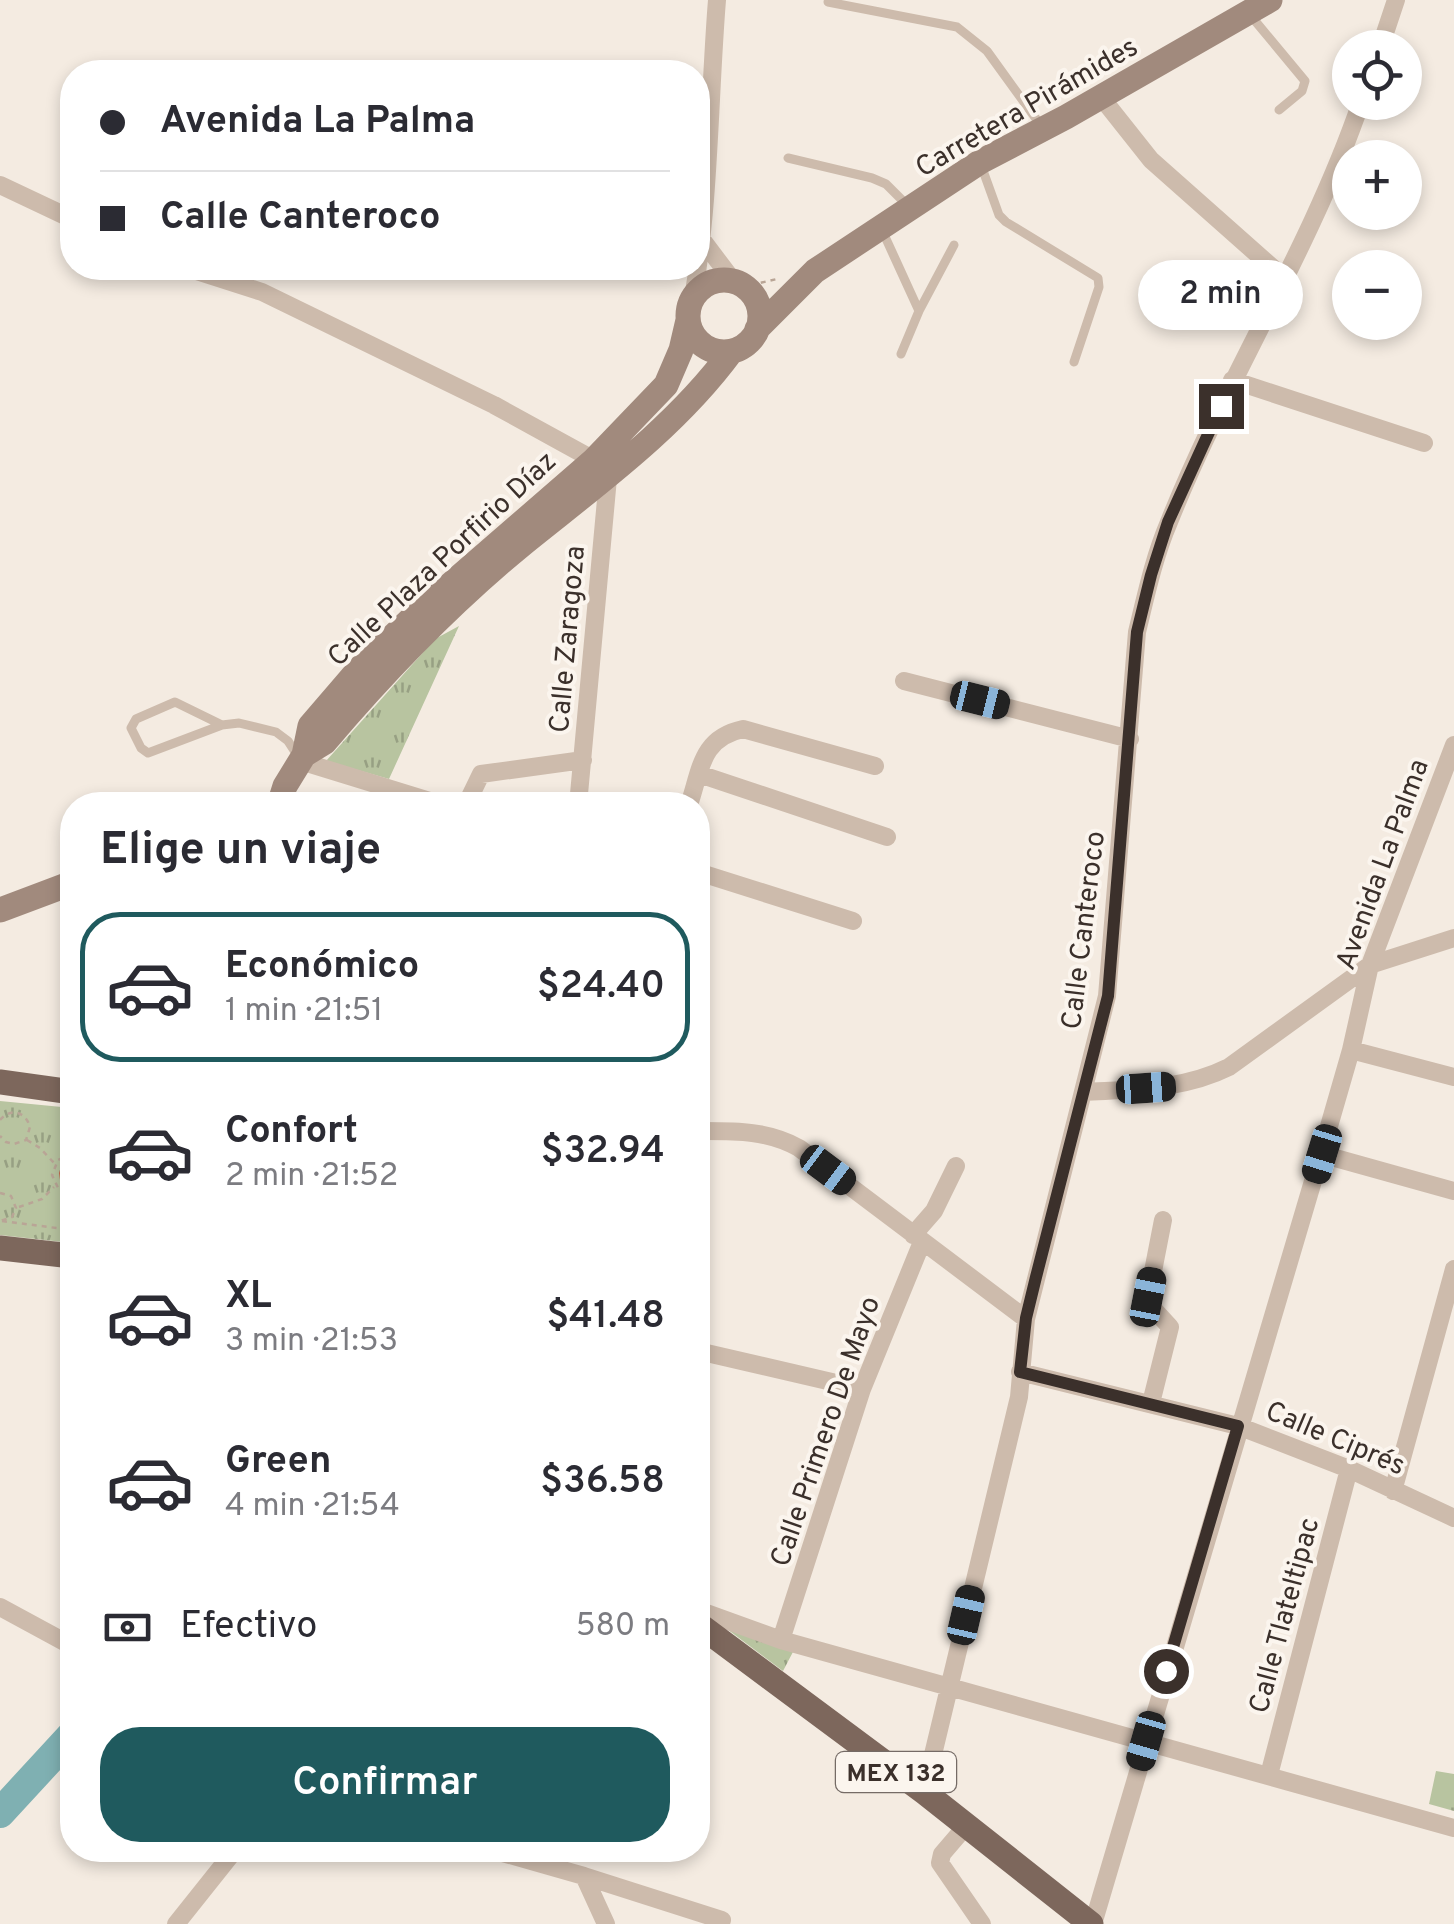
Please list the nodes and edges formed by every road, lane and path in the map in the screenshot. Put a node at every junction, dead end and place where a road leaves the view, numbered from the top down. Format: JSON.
{"nodes":[{"id":1,"x":718,"y":0,"type":"edge"},
{"id":2,"x":1396,"y":0,"type":"edge"},
{"id":3,"x":828,"y":2,"type":"dead end"},
{"id":4,"x":1255,"y":7,"type":"edge"},
{"id":5,"x":1386,"y":30,"type":"edge"},
{"id":6,"x":710,"y":87,"type":"edge"},
{"id":7,"x":1101,"y":97,"type":"junction"},
{"id":8,"x":1279,"y":110,"type":"dead end"},
{"id":9,"x":1355,"y":120,"type":"edge"},
{"id":10,"x":1044,"y":129,"type":"junction"},
{"id":11,"x":788,"y":158,"type":"dead end"},
{"id":12,"x":980,"y":162,"type":"junction"},
{"id":13,"x":0,"y":185,"type":"edge"},
{"id":14,"x":910,"y":208,"type":"junction"},
{"id":15,"x":60,"y":213,"type":"edge"},
{"id":16,"x":881,"y":228,"type":"junction"},
{"id":17,"x":954,"y":245,"type":"dead end"},
{"id":18,"x":710,"y":249,"type":"edge"},
{"id":19,"x":815,"y":271,"type":"junction"},
{"id":20,"x":1283,"y":277,"type":"junction"},
{"id":21,"x":224,"y":280,"type":"edge"},
{"id":22,"x":696,"y":280,"type":"edge"},
{"id":23,"x":743,"y":288,"type":"junction"},
{"id":24,"x":690,"y":309,"type":"junction"},
{"id":25,"x":919,"y":311,"type":"junction"},
{"id":26,"x":758,"y":330,"type":"junction"},
{"id":27,"x":731,"y":352,"type":"junction"},
{"id":28,"x":901,"y":354,"type":"dead end"},
{"id":29,"x":1074,"y":362,"type":"dead end"},
{"id":30,"x":1232,"y":380,"type":"junction"},
{"id":31,"x":1424,"y":442,"type":"dead end"},
{"id":32,"x":601,"y":469,"type":"junction"},
{"id":33,"x":904,"y":681,"type":"dead end"},
{"id":34,"x":222,"y":724,"type":"junction"},
{"id":35,"x":1130,"y":739,"type":"junction"},
{"id":36,"x":1454,"y":745,"type":"edge"},
{"id":37,"x":302,"y":758,"type":"junction"},
{"id":38,"x":583,"y":760,"type":"junction"},
{"id":39,"x":875,"y":766,"type":"dead end"},
{"id":40,"x":699,"y":774,"type":"junction"},
{"id":41,"x":284,"y":792,"type":"edge"},
{"id":42,"x":404,"y":792,"type":"edge"},
{"id":43,"x":472,"y":792,"type":"edge"},
{"id":44,"x":579,"y":792,"type":"edge"},
{"id":45,"x":693,"y":792,"type":"edge"},
{"id":46,"x":887,"y":837,"type":"dead end"},
{"id":47,"x":710,"y":876,"type":"edge"},
{"id":48,"x":60,"y":888,"type":"edge"},
{"id":49,"x":0,"y":910,"type":"edge"},
{"id":50,"x":853,"y":922,"type":"dead end"},
{"id":51,"x":1454,"y":938,"type":"edge"},
{"id":52,"x":1370,"y":965,"type":"junction"},
{"id":53,"x":1351,"y":1050,"type":"junction"},
{"id":54,"x":1454,"y":1077,"type":"edge"},
{"id":55,"x":0,"y":1082,"type":"edge"},
{"id":56,"x":60,"y":1090,"type":"edge"},
{"id":57,"x":1084,"y":1092,"type":"junction"},
{"id":58,"x":0,"y":1120,"type":"edge"},
{"id":59,"x":710,"y":1131,"type":"edge"},
{"id":60,"x":1,"y":1140,"type":"edge"},
{"id":61,"x":26,"y":1140,"type":"junction"},
{"id":62,"x":1322,"y":1154,"type":"junction"},
{"id":63,"x":60,"y":1159,"type":"edge"},
{"id":64,"x":54,"y":1164,"type":"junction"},
{"id":65,"x":956,"y":1166,"type":"dead end"},
{"id":66,"x":55,"y":1186,"type":"junction"},
{"id":67,"x":60,"y":1190,"type":"edge"},
{"id":68,"x":1454,"y":1192,"type":"edge"},
{"id":69,"x":0,"y":1193,"type":"edge"},
{"id":70,"x":16,"y":1208,"type":"junction"},
{"id":71,"x":1163,"y":1220,"type":"dead end"},
{"id":72,"x":1,"y":1221,"type":"edge"},
{"id":73,"x":60,"y":1228,"type":"edge"},
{"id":74,"x":918,"y":1239,"type":"junction"},
{"id":75,"x":0,"y":1248,"type":"edge"},
{"id":76,"x":60,"y":1255,"type":"edge"},
{"id":77,"x":1454,"y":1269,"type":"edge"},
{"id":78,"x":1026,"y":1318,"type":"junction"},
{"id":79,"x":710,"y":1355,"type":"edge"},
{"id":80,"x":1020,"y":1372,"type":"junction"},
{"id":81,"x":862,"y":1389,"type":"junction"},
{"id":82,"x":1152,"y":1403,"type":"junction"},
{"id":83,"x":1238,"y":1426,"type":"junction"},
{"id":84,"x":1349,"y":1468,"type":"junction"},
{"id":85,"x":1393,"y":1490,"type":"junction"},
{"id":86,"x":1454,"y":1518,"type":"edge"},
{"id":87,"x":0,"y":1607,"type":"edge"},
{"id":88,"x":710,"y":1614,"type":"edge"},
{"id":89,"x":710,"y":1633,"type":"edge"},
{"id":90,"x":60,"y":1640,"type":"edge"},
{"id":91,"x":782,"y":1640,"type":"junction"},
{"id":92,"x":949,"y":1687,"type":"junction"},
{"id":93,"x":1146,"y":1741,"type":"junction"},
{"id":94,"x":1270,"y":1775,"type":"junction"},
{"id":95,"x":924,"y":1792,"type":"junction"},
{"id":96,"x":966,"y":1826,"type":"junction"},
{"id":97,"x":1454,"y":1828,"type":"edge"},
{"id":98,"x":225,"y":1862,"type":"edge"},
{"id":99,"x":534,"y":1862,"type":"edge"},
{"id":100,"x":584,"y":1876,"type":"junction"},
{"id":101,"x":722,"y":1920,"type":"dead end"},
{"id":102,"x":176,"y":1924,"type":"edge"},
{"id":103,"x":606,"y":1924,"type":"edge"},
{"id":104,"x":982,"y":1924,"type":"edge"},
{"id":105,"x":1092,"y":1924,"type":"edge"}],
"edges":[{"from":1,"to":6,"type":"street"},
{"from":2,"to":5,"type":"street"},
{"from":3,"to":10,"type":"lane"},
{"from":4,"to":7,"type":"main road","name":"Carretera Pirámides"},
{"from":4,"to":8,"type":"lane"},
{"from":7,"to":10,"type":"main road","name":"Carretera Pirámides"},
{"from":7,"to":20,"type":"street"},
{"from":9,"to":20,"type":"street","name":"Calle Canteroco"},
{"from":10,"to":12,"type":"main road","name":"Carretera Pirámides"},
{"from":11,"to":14,"type":"lane"},
{"from":12,"to":14,"type":"main road","name":"Carretera Pirámides"},
{"from":12,"to":29,"type":"lane"},
{"from":13,"to":15,"type":"street"},
{"from":14,"to":16,"type":"main road","name":"Carretera Pirámides"},
{"from":16,"to":19,"type":"main road","name":"Carretera Pirámides"},
{"from":16,"to":25,"type":"lane"},
{"from":17,"to":25,"type":"lane"},
{"from":18,"to":23,"type":"street"},
{"from":19,"to":23,"type":"main road"},
{"from":19,"to":26,"type":"main road"},
{"from":20,"to":30,"type":"street","name":"Calle Canteroco"},
{"from":21,"to":32,"type":"street"},
{"from":22,"to":24,"type":"street"},
{"from":23,"to":24,"type":"main road"},
{"from":23,"to":26,"type":"main road"},
{"from":24,"to":27,"type":"main road"},
{"from":24,"to":32,"type":"main road"},
{"from":25,"to":28,"type":"lane"},
{"from":26,"to":27,"type":"main road"},
{"from":27,"to":32,"type":"main road"},
{"from":30,"to":31,"type":"street"},
{"from":30,"to":35,"type":"street","name":"Calle Canteroco"},
{"from":32,"to":37,"type":"main road","name":"Calle Plaza Porfirio Díaz"},
{"from":32,"to":38,"type":"street","name":"Calle Zaragoza"},
{"from":33,"to":35,"type":"street"},
{"from":34,"to":34,"type":"lane"},
{"from":34,"to":37,"type":"lane"},
{"from":35,"to":57,"type":"street","name":"Calle Canteroco"},
{"from":36,"to":52,"type":"street","name":"Avenida La Palma"},
{"from":37,"to":41,"type":"main road","name":"Calle Plaza Porfirio Díaz"},
{"from":37,"to":42,"type":"street"},
{"from":38,"to":43,"type":"street"},
{"from":38,"to":44,"type":"street","name":"Calle Zaragoza"},
{"from":39,"to":40,"type":"street"},
{"from":40,"to":45,"type":"street"},
{"from":40,"to":46,"type":"street"},
{"from":47,"to":50,"type":"street"},
{"from":48,"to":49,"type":"main road"},
{"from":51,"to":52,"type":"street"},
{"from":52,"to":53,"type":"street","name":"Avenida La Palma"},
{"from":52,"to":57,"type":"street"},
{"from":53,"to":54,"type":"street"},
{"from":53,"to":62,"type":"street","name":"Avenida La Palma"},
{"from":55,"to":56,"type":"main road"},
{"from":57,"to":78,"type":"street","name":"Calle Canteroco"},
{"from":58,"to":61,"type":"path"},
{"from":59,"to":74,"type":"street"},
{"from":60,"to":61,"type":"path"},
{"from":61,"to":64,"type":"path"},
{"from":62,"to":68,"type":"street"},
{"from":62,"to":83,"type":"street","name":"Avenida La Palma"},
{"from":63,"to":64,"type":"path"},
{"from":64,"to":66,"type":"path"},
{"from":65,"to":74,"type":"street","name":"Calle Primero De Mayo"},
{"from":66,"to":67,"type":"path"},
{"from":66,"to":70,"type":"path"},
{"from":69,"to":70,"type":"path"},
{"from":70,"to":72,"type":"path"},
{"from":71,"to":82,"type":"street"},
{"from":72,"to":73,"type":"path"},
{"from":74,"to":78,"type":"street"},
{"from":74,"to":81,"type":"street","name":"Calle Primero De Mayo"},
{"from":75,"to":76,"type":"main road"},
{"from":77,"to":85,"type":"street"},
{"from":78,"to":80,"type":"street","name":"Calle Canteroco"},
{"from":79,"to":81,"type":"street"},
{"from":80,"to":82,"type":"street","name":"Calle Ciprés"},
{"from":80,"to":92,"type":"street","name":"Calle Canteroco"},
{"from":81,"to":91,"type":"street","name":"Calle Primero De Mayo"},
{"from":82,"to":83,"type":"street","name":"Calle Ciprés"},
{"from":83,"to":84,"type":"street","name":"Calle Ciprés"},
{"from":83,"to":93,"type":"street","name":"Avenida La Palma"},
{"from":84,"to":85,"type":"street","name":"Calle Ciprés"},
{"from":84,"to":94,"type":"street","name":"Calle Tlateltipac"},
{"from":85,"to":86,"type":"street","name":"Calle Ciprés"},
{"from":87,"to":90,"type":"street"},
{"from":88,"to":91,"type":"street"},
{"from":89,"to":95,"type":"main road","number":"MEX 132"},
{"from":91,"to":92,"type":"street"},
{"from":92,"to":93,"type":"street"},
{"from":92,"to":95,"type":"street","name":"Calle Canteroco"},
{"from":93,"to":94,"type":"street"},
{"from":93,"to":105,"type":"street","name":"Avenida La Palma"},
{"from":94,"to":97,"type":"street"},
{"from":95,"to":96,"type":"main road","number":"MEX 132"},
{"from":96,"to":104,"type":"street"},
{"from":96,"to":105,"type":"main road","number":"MEX 132"},
{"from":98,"to":102,"type":"street"},
{"from":99,"to":100,"type":"street"},
{"from":100,"to":101,"type":"street"},
{"from":100,"to":103,"type":"street"}]}
